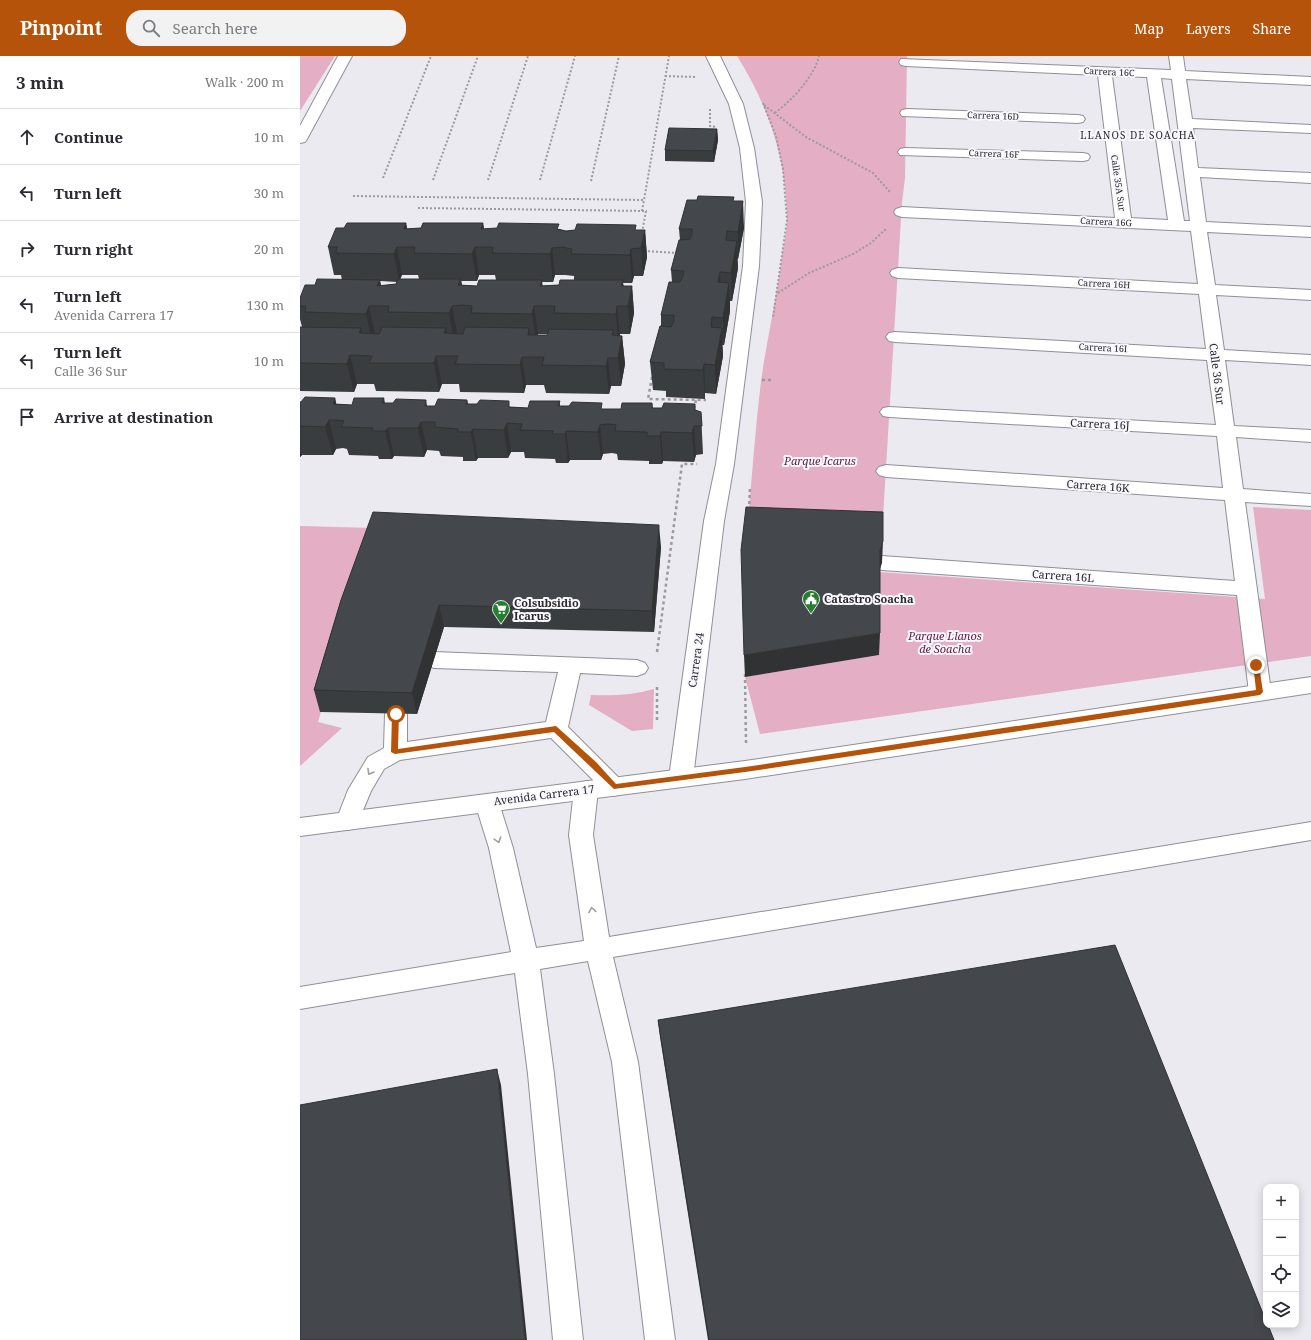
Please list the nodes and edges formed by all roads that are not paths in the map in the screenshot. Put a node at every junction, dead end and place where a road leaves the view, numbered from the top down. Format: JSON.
{"nodes":[{"id":1,"x":345,"y":56,"type":"edge"},
{"id":2,"x":713,"y":56,"type":"edge"},
{"id":3,"x":1176,"y":56,"type":"edge"},
{"id":4,"x":906,"y":62,"type":"dead end"},
{"id":5,"x":1104,"y":71,"type":"junction"},
{"id":6,"x":1153,"y":74,"type":"junction"},
{"id":7,"x":1178,"y":75,"type":"junction"},
{"id":8,"x":1311,"y":81,"type":"edge"},
{"id":9,"x":907,"y":113,"type":"dead end"},
{"id":10,"x":306,"y":116,"type":"edge"},
{"id":11,"x":1078,"y":119,"type":"dead end"},
{"id":12,"x":1184,"y":123,"type":"junction"},
{"id":13,"x":1311,"y":129,"type":"edge"},
{"id":14,"x":300,"y":139,"type":"edge"},
{"id":15,"x":905,"y":152,"type":"dead end"},
{"id":16,"x":1083,"y":157,"type":"dead end"},
{"id":17,"x":1191,"y":172,"type":"junction"},
{"id":18,"x":1311,"y":178,"type":"edge"},
{"id":19,"x":902,"y":212,"type":"dead end"},
{"id":20,"x":1124,"y":223,"type":"junction"},
{"id":21,"x":1177,"y":226,"type":"junction"},
{"id":22,"x":1198,"y":226,"type":"junction"},
{"id":23,"x":1311,"y":232,"type":"edge"},
{"id":24,"x":898,"y":273,"type":"dead end"},
{"id":25,"x":1206,"y":289,"type":"junction"},
{"id":26,"x":1311,"y":295,"type":"edge"},
{"id":27,"x":895,"y":337,"type":"dead end"},
{"id":28,"x":1214,"y":355,"type":"junction"},
{"id":29,"x":1311,"y":360,"type":"edge"},
{"id":30,"x":889,"y":412,"type":"dead end"},
{"id":31,"x":1224,"y":431,"type":"junction"},
{"id":32,"x":1311,"y":436,"type":"edge"},
{"id":33,"x":886,"y":471,"type":"dead end"},
{"id":34,"x":1232,"y":495,"type":"junction"},
{"id":35,"x":1311,"y":500,"type":"edge"},
{"id":36,"x":882,"y":563,"type":"edge"},
{"id":37,"x":1245,"y":588,"type":"junction"},
{"id":38,"x":434,"y":660,"type":"dead end"},
{"id":39,"x":571,"y":664,"type":"junction"},
{"id":40,"x":637,"y":668,"type":"dead end"},
{"id":41,"x":1311,"y":685,"type":"edge"},
{"id":42,"x":1260,"y":692,"type":"junction"},
{"id":43,"x":396,"y":714,"type":"edge"},
{"id":44,"x":556,"y":729,"type":"junction"},
{"id":45,"x":395,"y":752,"type":"junction"},
{"id":46,"x":681,"y":778,"type":"junction"},
{"id":47,"x":614,"y":787,"type":"junction"},
{"id":48,"x":586,"y":790,"type":"junction"},
{"id":49,"x":487,"y":803,"type":"junction"},
{"id":50,"x":348,"y":821,"type":"junction"},
{"id":51,"x":300,"y":827,"type":"edge"},
{"id":52,"x":1311,"y":831,"type":"edge"},
{"id":53,"x":598,"y":949,"type":"junction"},
{"id":54,"x":526,"y":961,"type":"junction"},
{"id":55,"x":300,"y":998,"type":"edge"},
{"id":56,"x":568,"y":1340,"type":"edge"},
{"id":57,"x":660,"y":1340,"type":"edge"}],
"edges":[{"from":1,"to":10,"type":"street"},
{"from":2,"to":46,"type":"street","name":"Carrera 24"},
{"from":3,"to":7,"type":"street","name":"Calle 36 Sur"},
{"from":4,"to":5,"type":"street","name":"Carrera 16C"},
{"from":5,"to":6,"type":"street","name":"Carrera 16C"},
{"from":5,"to":20,"type":"street","name":"Calle 35A Sur"},
{"from":6,"to":7,"type":"street","name":"Carrera 16C"},
{"from":6,"to":21,"type":"street"},
{"from":7,"to":8,"type":"street","name":"Carrera 16C"},
{"from":7,"to":12,"type":"street","name":"Calle 36 Sur"},
{"from":9,"to":11,"type":"street","name":"Carrera 16D"},
{"from":10,"to":14,"type":"street"},
{"from":12,"to":13,"type":"street"},
{"from":12,"to":17,"type":"street","name":"Calle 36 Sur"},
{"from":15,"to":16,"type":"street","name":"Carrera 16F"},
{"from":17,"to":18,"type":"street"},
{"from":17,"to":22,"type":"street","name":"Calle 36 Sur"},
{"from":19,"to":20,"type":"street","name":"Carrera 16G"},
{"from":20,"to":21,"type":"street","name":"Carrera 16G"},
{"from":21,"to":22,"type":"street","name":"Carrera 16G"},
{"from":22,"to":23,"type":"street","name":"Carrera 16G"},
{"from":22,"to":25,"type":"street","name":"Calle 36 Sur"},
{"from":24,"to":25,"type":"street","name":"Carrera 16H"},
{"from":25,"to":26,"type":"street","name":"Carrera 16H"},
{"from":25,"to":28,"type":"street","name":"Calle 36 Sur"},
{"from":27,"to":28,"type":"street","name":"Carrera 16I"},
{"from":28,"to":29,"type":"street","name":"Carrera 16I"},
{"from":28,"to":31,"type":"street","name":"Calle 36 Sur"},
{"from":30,"to":31,"type":"street","name":"Carrera 16J"},
{"from":31,"to":32,"type":"street","name":"Carrera 16J"},
{"from":31,"to":34,"type":"street","name":"Calle 36 Sur"},
{"from":33,"to":34,"type":"street","name":"Carrera 16K"},
{"from":34,"to":35,"type":"street","name":"Carrera 16K"},
{"from":34,"to":37,"type":"street","name":"Calle 36 Sur"},
{"from":36,"to":37,"type":"street","name":"Carrera 16L"},
{"from":37,"to":42,"type":"street","name":"Calle 36 Sur"},
{"from":38,"to":39,"type":"street"},
{"from":39,"to":40,"type":"street"},
{"from":39,"to":44,"type":"street"},
{"from":41,"to":42,"type":"street","name":"Avenida Carrera 17"},
{"from":42,"to":46,"type":"street","name":"Avenida Carrera 17"},
{"from":43,"to":45,"type":"street"},
{"from":44,"to":45,"type":"street"},
{"from":44,"to":47,"type":"street"},
{"from":45,"to":50,"type":"street","one_way":true},
{"from":46,"to":47,"type":"street","name":"Avenida Carrera 17"},
{"from":47,"to":48,"type":"street","name":"Avenida Carrera 17"},
{"from":48,"to":49,"type":"street","name":"Avenida Carrera 17"},
{"from":53,"to":48,"type":"street","one_way":true},
{"from":49,"to":50,"type":"street","name":"Avenida Carrera 17"},
{"from":49,"to":54,"type":"street","one_way":true},
{"from":50,"to":51,"type":"street","name":"Avenida Carrera 17"},
{"from":52,"to":53,"type":"street"},
{"from":53,"to":54,"type":"street"},
{"from":53,"to":57,"type":"street"},
{"from":54,"to":55,"type":"street"},
{"from":54,"to":56,"type":"street"}]}
